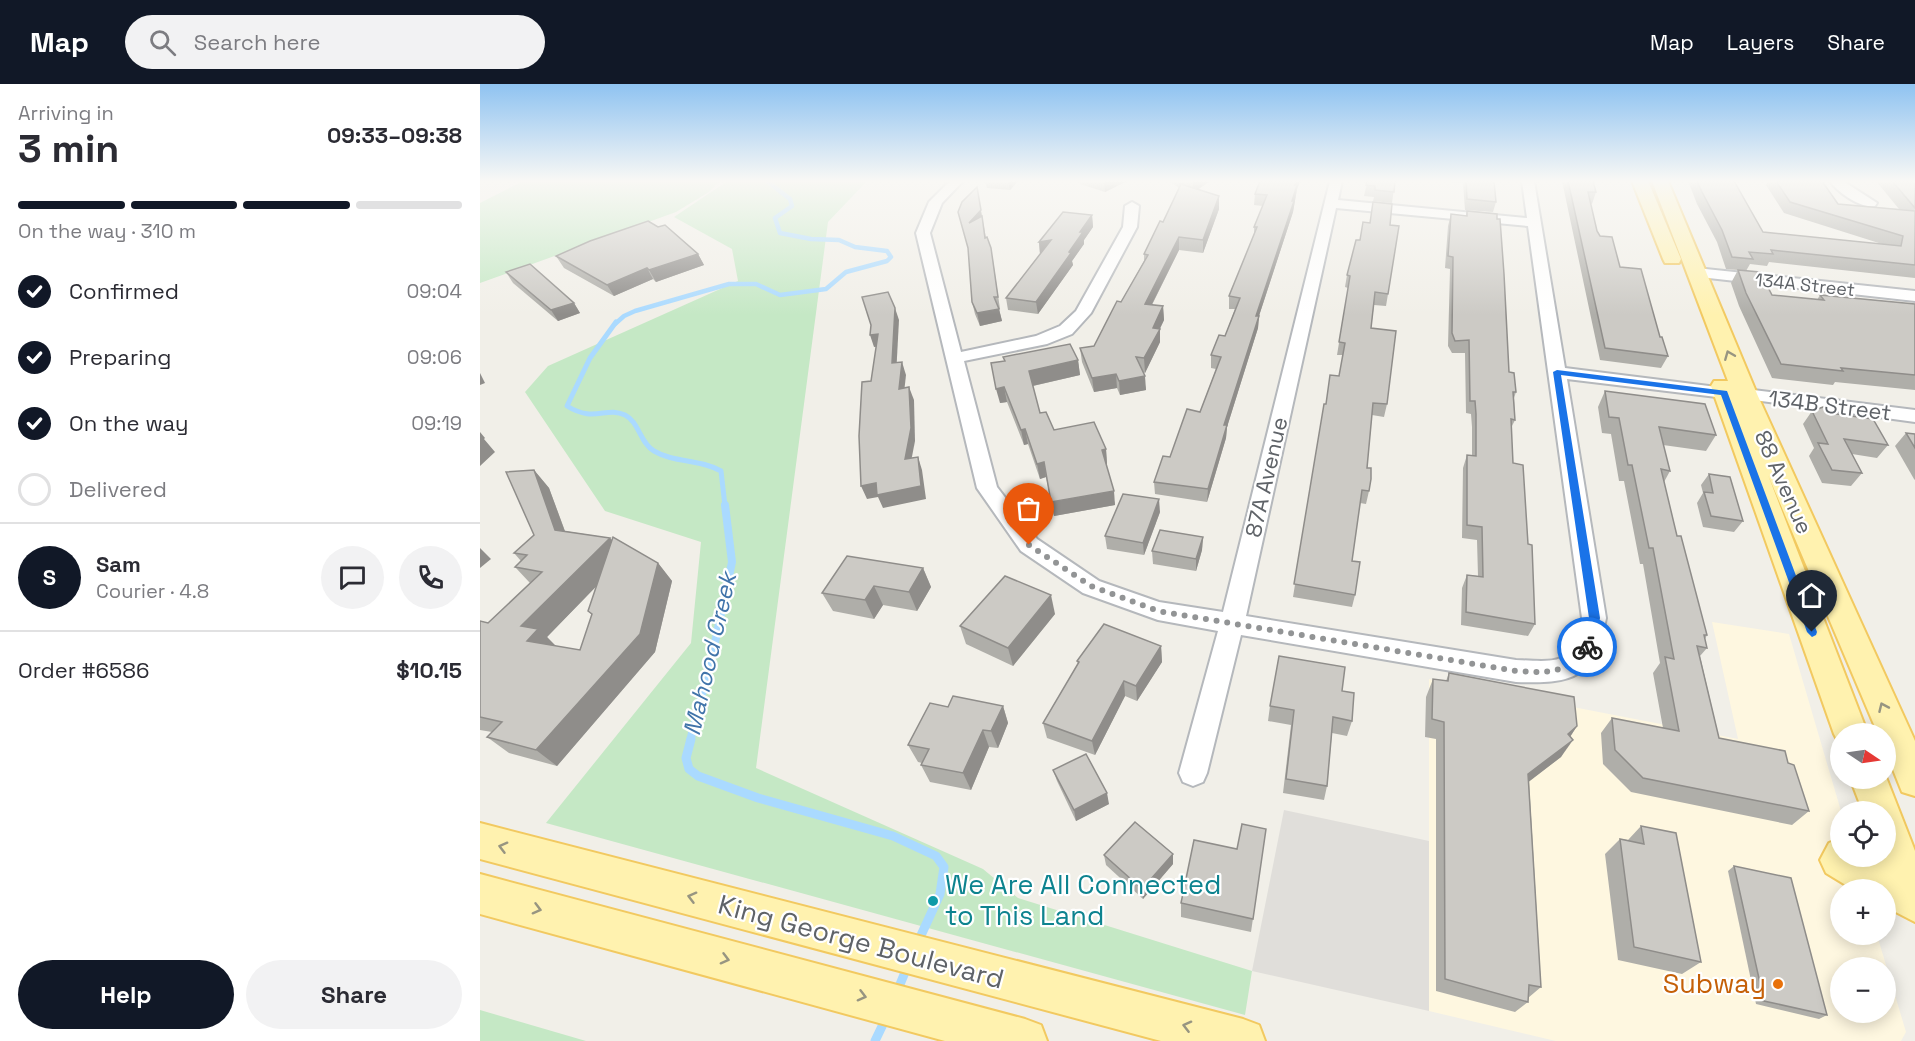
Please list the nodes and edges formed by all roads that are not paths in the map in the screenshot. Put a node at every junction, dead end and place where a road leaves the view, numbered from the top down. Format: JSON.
{"nodes":[{"id":1,"x":926,"y":226,"type":"edge"},
{"id":2,"x":1130,"y":226,"type":"edge"},
{"id":3,"x":1326,"y":226,"type":"edge"},
{"id":4,"x":1535,"y":226,"type":"edge"},
{"id":5,"x":1660,"y":226,"type":"edge"},
{"id":6,"x":1677,"y":226,"type":"edge"},
{"id":7,"x":1696,"y":273,"type":"junction"},
{"id":8,"x":1915,"y":296,"type":"edge"},
{"id":9,"x":955,"y":358,"type":"junction"},
{"id":10,"x":1557,"y":372,"type":"junction"},
{"id":11,"x":1735,"y":393,"type":"junction"},
{"id":12,"x":1915,"y":416,"type":"edge"},
{"id":13,"x":1232,"y":623,"type":"junction"},
{"id":14,"x":1847,"y":723,"type":"edge"},
{"id":15,"x":1193,"y":773,"type":"dead end"},
{"id":16,"x":1915,"y":780,"type":"edge"},
{"id":17,"x":480,"y":840,"type":"edge"},
{"id":18,"x":1896,"y":854,"type":"edge"},
{"id":19,"x":1852,"y":867,"type":"edge"},
{"id":20,"x":480,"y":894,"type":"edge"},
{"id":21,"x":1915,"y":902,"type":"edge"},
{"id":22,"x":1025,"y":1041,"type":"edge"},
{"id":23,"x":1243,"y":1041,"type":"edge"}],
"edges":[{"from":1,"to":9,"type":"street"},
{"from":2,"to":9,"type":"street"},
{"from":3,"to":13,"type":"street","name":"87A Avenue"},
{"from":4,"to":10,"type":"street"},
{"from":5,"to":11,"type":"main road","name":"88 Avenue"},
{"from":6,"to":7,"type":"main road","name":"88 Avenue"},
{"from":7,"to":8,"type":"street","name":"134A Street"},
{"from":11,"to":7,"type":"main road","name":"88 Avenue","one_way":true},
{"from":9,"to":13,"type":"street"},
{"from":10,"to":11,"type":"street","name":"134B Street"},
{"from":10,"to":13,"type":"street"},
{"from":11,"to":12,"type":"street","name":"134B Street"},
{"from":11,"to":14,"type":"main road","name":"88 Avenue"},
{"from":16,"to":11,"type":"main road","name":"88 Avenue","one_way":true},
{"from":13,"to":15,"type":"street","name":"87A Avenue"},
{"from":23,"to":17,"type":"main road","name":"King George Boulevard","one_way":true},
{"from":18,"to":21,"type":"main road"},
{"from":19,"to":21,"type":"main road"},
{"from":20,"to":22,"type":"main road","one_way":true}]}
